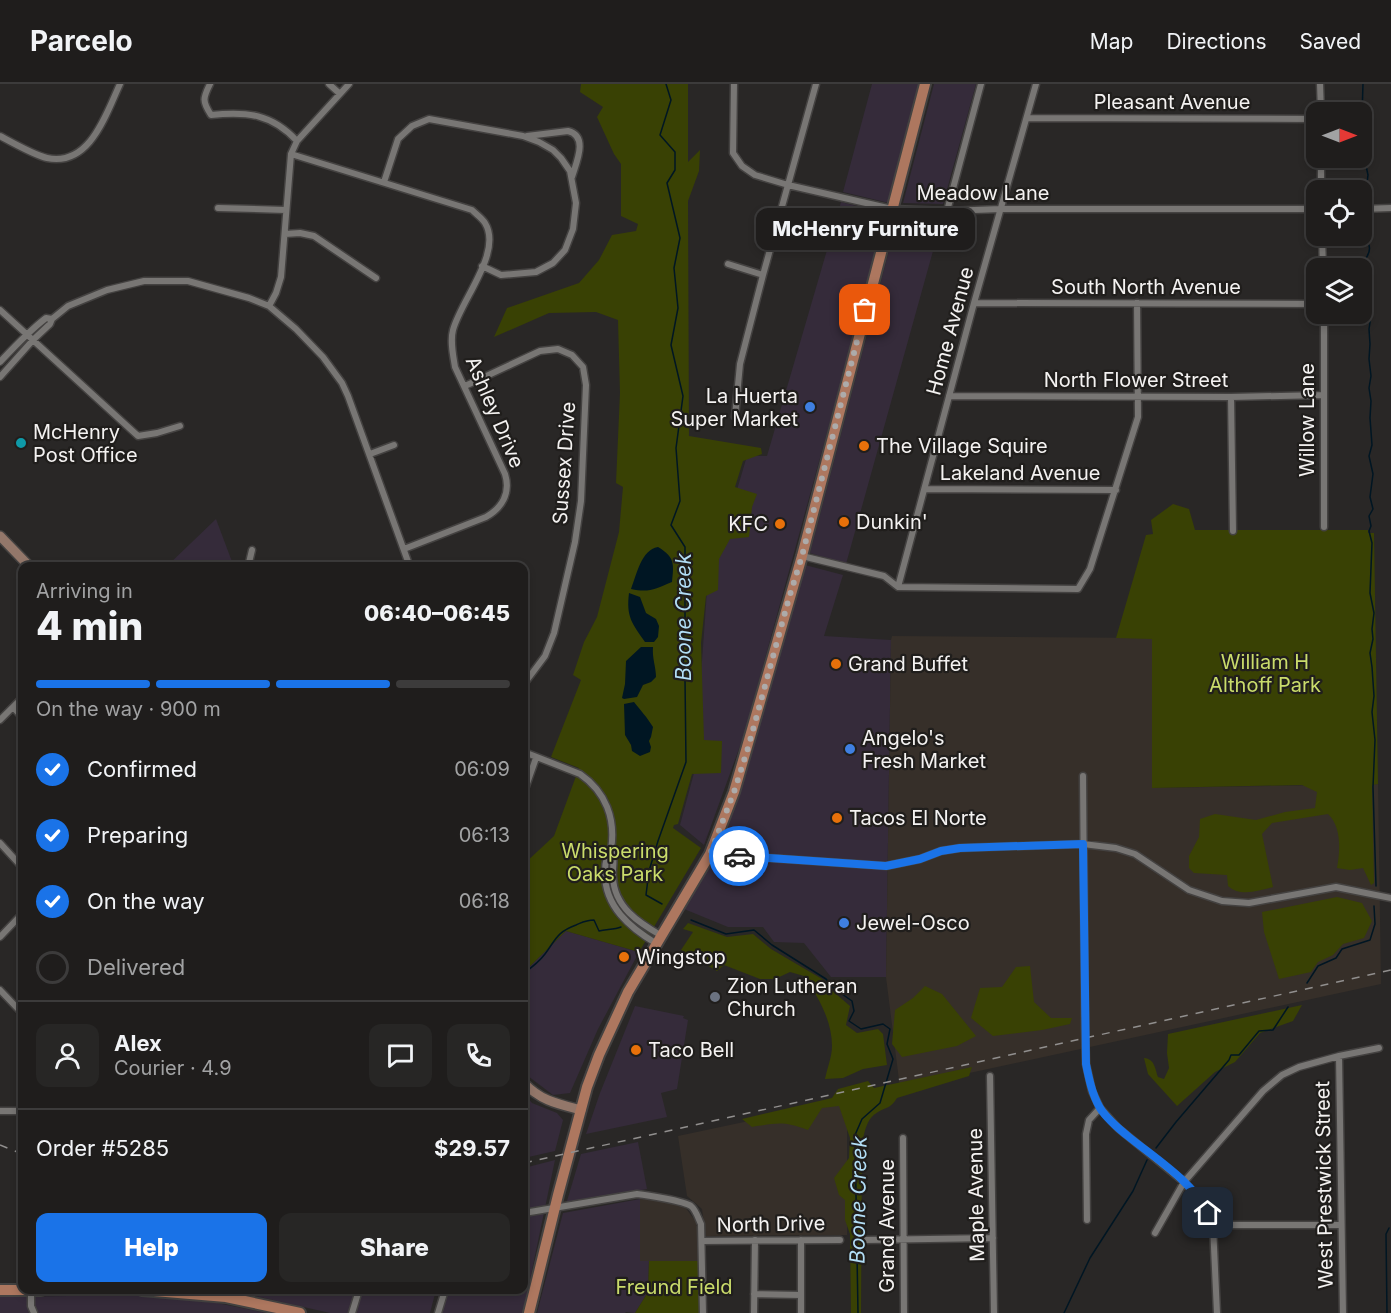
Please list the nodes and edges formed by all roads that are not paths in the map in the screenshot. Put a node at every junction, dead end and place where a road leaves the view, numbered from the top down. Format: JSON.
{"nodes":[{"id":1,"x":120,"y":84,"type":"edge"},
{"id":2,"x":210,"y":84,"type":"edge"},
{"id":3,"x":329,"y":84,"type":"edge"},
{"id":4,"x":349,"y":84,"type":"edge"},
{"id":5,"x":734,"y":84,"type":"edge"},
{"id":6,"x":816,"y":84,"type":"edge"},
{"id":7,"x":925,"y":84,"type":"edge"},
{"id":8,"x":981,"y":84,"type":"edge"},
{"id":9,"x":1036,"y":84,"type":"edge"},
{"id":10,"x":1320,"y":84,"type":"edge"},
{"id":11,"x":340,"y":94,"type":"junction"},
{"id":12,"x":1321,"y":102,"type":"edge"},
{"id":13,"x":1027,"y":118,"type":"junction"},
{"id":14,"x":1306,"y":118,"type":"edge"},
{"id":15,"x":0,"y":136,"type":"edge"},
{"id":16,"x":524,"y":136,"type":"junction"},
{"id":17,"x":297,"y":141,"type":"junction"},
{"id":18,"x":291,"y":154,"type":"junction"},
{"id":19,"x":572,"y":178,"type":"junction"},
{"id":20,"x":384,"y":182,"type":"junction"},
{"id":21,"x":788,"y":185,"type":"junction"},
{"id":22,"x":218,"y":208,"type":"dead end"},
{"id":23,"x":1372,"y":208,"type":"edge"},
{"id":24,"x":1391,"y":208,"type":"edge"},
{"id":25,"x":892,"y":209,"type":"junction"},
{"id":26,"x":1001,"y":209,"type":"junction"},
{"id":27,"x":1306,"y":209,"type":"edge"},
{"id":28,"x":286,"y":210,"type":"junction"},
{"id":29,"x":947,"y":212,"type":"junction"},
{"id":30,"x":285,"y":234,"type":"junction"},
{"id":31,"x":728,"y":264,"type":"dead end"},
{"id":32,"x":482,"y":266,"type":"junction"},
{"id":33,"x":763,"y":275,"type":"junction"},
{"id":34,"x":376,"y":278,"type":"dead end"},
{"id":35,"x":974,"y":303,"type":"junction"},
{"id":36,"x":1137,"y":303,"type":"junction"},
{"id":37,"x":1306,"y":304,"type":"edge"},
{"id":38,"x":269,"y":306,"type":"junction"},
{"id":39,"x":0,"y":310,"type":"edge"},
{"id":40,"x":52,"y":319,"type":"junction"},
{"id":41,"x":1324,"y":324,"type":"edge"},
{"id":42,"x":26,"y":334,"type":"junction"},
{"id":43,"x":33,"y":340,"type":"junction"},
{"id":44,"x":0,"y":362,"type":"edge"},
{"id":45,"x":0,"y":376,"type":"edge"},
{"id":46,"x":465,"y":386,"type":"junction"},
{"id":47,"x":1323,"y":394,"type":"junction"},
{"id":48,"x":949,"y":396,"type":"junction"},
{"id":49,"x":1138,"y":396,"type":"junction"},
{"id":50,"x":1231,"y":397,"type":"junction"},
{"id":51,"x":735,"y":417,"type":"dead end"},
{"id":52,"x":180,"y":426,"type":"dead end"},
{"id":53,"x":394,"y":445,"type":"dead end"},
{"id":54,"x":370,"y":454,"type":"junction"},
{"id":55,"x":925,"y":489,"type":"junction"},
{"id":56,"x":1116,"y":490,"type":"junction"},
{"id":57,"x":1324,"y":527,"type":"dead end"},
{"id":58,"x":1233,"y":531,"type":"dead end"},
{"id":59,"x":0,"y":536,"type":"edge"},
{"id":60,"x":404,"y":549,"type":"junction"},
{"id":61,"x":252,"y":550,"type":"dead end"},
{"id":62,"x":802,"y":556,"type":"junction"},
{"id":63,"x":25,"y":562,"type":"edge"},
{"id":64,"x":249,"y":562,"type":"edge"},
{"id":65,"x":408,"y":562,"type":"edge"},
{"id":66,"x":898,"y":587,"type":"junction"},
{"id":67,"x":528,"y":679,"type":"edge"},
{"id":68,"x":18,"y":702,"type":"edge"},
{"id":69,"x":13,"y":707,"type":"junction"},
{"id":70,"x":18,"y":713,"type":"edge"},
{"id":71,"x":0,"y":720,"type":"edge"},
{"id":72,"x":528,"y":754,"type":"edge"},
{"id":73,"x":536,"y":758,"type":"junction"},
{"id":74,"x":1083,"y":776,"type":"dead end"},
{"id":75,"x":528,"y":781,"type":"edge"},
{"id":76,"x":0,"y":843,"type":"edge"},
{"id":77,"x":1083,"y":844,"type":"junction"},
{"id":78,"x":710,"y":854,"type":"junction"},
{"id":79,"x":18,"y":863,"type":"edge"},
{"id":80,"x":1391,"y":898,"type":"edge"},
{"id":81,"x":18,"y":918,"type":"edge"},
{"id":82,"x":0,"y":937,"type":"edge"},
{"id":83,"x":659,"y":940,"type":"junction"},
{"id":84,"x":0,"y":990,"type":"edge"},
{"id":85,"x":18,"y":1009,"type":"edge"},
{"id":86,"x":1379,"y":1048,"type":"dead end"},
{"id":87,"x":1339,"y":1056,"type":"junction"},
{"id":88,"x":990,"y":1076,"type":"dead end"},
{"id":89,"x":528,"y":1086,"type":"edge"},
{"id":90,"x":1100,"y":1108,"type":"junction"},
{"id":91,"x":581,"y":1110,"type":"junction"},
{"id":92,"x":0,"y":1111,"type":"edge"},
{"id":93,"x":18,"y":1111,"type":"edge"},
{"id":94,"x":903,"y":1138,"type":"dead end"},
{"id":95,"x":1184,"y":1182,"type":"junction"},
{"id":96,"x":555,"y":1209,"type":"junction"},
{"id":97,"x":528,"y":1212,"type":"edge"},
{"id":98,"x":1087,"y":1220,"type":"dead end"},
{"id":99,"x":1214,"y":1225,"type":"junction"},
{"id":100,"x":1341,"y":1225,"type":"junction"},
{"id":101,"x":1155,"y":1233,"type":"dead end"},
{"id":102,"x":993,"y":1238,"type":"junction"},
{"id":103,"x":903,"y":1239,"type":"junction"},
{"id":104,"x":754,"y":1240,"type":"junction"},
{"id":105,"x":801,"y":1240,"type":"junction"},
{"id":106,"x":840,"y":1240,"type":"dead end"},
{"id":107,"x":865,"y":1240,"type":"dead end"},
{"id":108,"x":702,"y":1241,"type":"junction"},
{"id":109,"x":0,"y":1290,"type":"edge"},
{"id":110,"x":18,"y":1290,"type":"edge"},
{"id":111,"x":31,"y":1294,"type":"edge"},
{"id":112,"x":190,"y":1294,"type":"edge"},
{"id":113,"x":358,"y":1294,"type":"edge"},
{"id":114,"x":444,"y":1294,"type":"edge"},
{"id":115,"x":754,"y":1294,"type":"junction"},
{"id":116,"x":801,"y":1296,"type":"junction"},
{"id":117,"x":34,"y":1313,"type":"edge"},
{"id":118,"x":300,"y":1313,"type":"edge"},
{"id":119,"x":352,"y":1313,"type":"edge"},
{"id":120,"x":438,"y":1313,"type":"edge"},
{"id":121,"x":529,"y":1313,"type":"edge"},
{"id":122,"x":703,"y":1313,"type":"edge"},
{"id":123,"x":754,"y":1313,"type":"edge"},
{"id":124,"x":801,"y":1313,"type":"edge"},
{"id":125,"x":904,"y":1313,"type":"edge"},
{"id":126,"x":994,"y":1313,"type":"edge"},
{"id":127,"x":1217,"y":1313,"type":"edge"},
{"id":128,"x":1343,"y":1313,"type":"edge"}],
"edges":[{"from":1,"to":15,"type":"street"},
{"from":2,"to":17,"type":"street"},
{"from":3,"to":11,"type":"street"},
{"from":4,"to":11,"type":"street"},
{"from":5,"to":21,"type":"street","name":"Meadow Lane"},
{"from":6,"to":21,"type":"street"},
{"from":7,"to":25,"type":"main road"},
{"from":8,"to":29,"type":"street"},
{"from":9,"to":13,"type":"street","name":"Home Avenue"},
{"from":10,"to":12,"type":"street"},
{"from":11,"to":17,"type":"street"},
{"from":13,"to":14,"type":"street","name":"Pleasant Avenue"},
{"from":13,"to":26,"type":"street","name":"Home Avenue"},
{"from":16,"to":19,"type":"street"},
{"from":16,"to":19,"type":"street"},
{"from":16,"to":20,"type":"street"},
{"from":17,"to":18,"type":"street"},
{"from":18,"to":20,"type":"street","name":"Ashley Drive"},
{"from":18,"to":28,"type":"street"},
{"from":19,"to":32,"type":"street"},
{"from":20,"to":32,"type":"street","name":"Ashley Drive"},
{"from":21,"to":25,"type":"street","name":"Meadow Lane"},
{"from":21,"to":33,"type":"street"},
{"from":22,"to":28,"type":"street"},
{"from":23,"to":24,"type":"street"},
{"from":25,"to":29,"type":"street","name":"Meadow Lane"},
{"from":25,"to":62,"type":"main road"},
{"from":26,"to":27,"type":"street","name":"Meadow Lane"},
{"from":26,"to":29,"type":"street","name":"Meadow Lane"},
{"from":26,"to":35,"type":"street","name":"Home Avenue"},
{"from":28,"to":30,"type":"street"},
{"from":30,"to":34,"type":"street"},
{"from":30,"to":38,"type":"street"},
{"from":31,"to":33,"type":"street"},
{"from":32,"to":46,"type":"street","name":"Ashley Drive"},
{"from":33,"to":51,"type":"street"},
{"from":35,"to":36,"type":"street","name":"South North Avenue"},
{"from":35,"to":48,"type":"street","name":"Home Avenue"},
{"from":36,"to":37,"type":"street","name":"South North Avenue"},
{"from":36,"to":49,"type":"street"},
{"from":38,"to":40,"type":"street"},
{"from":38,"to":54,"type":"street"},
{"from":39,"to":42,"type":"street"},
{"from":40,"to":42,"type":"street"},
{"from":40,"to":43,"type":"street"},
{"from":41,"to":47,"type":"street","name":"Willow Lane"},
{"from":42,"to":43,"type":"street"},
{"from":42,"to":44,"type":"street"},
{"from":43,"to":45,"type":"street"},
{"from":43,"to":52,"type":"street"},
{"from":46,"to":60,"type":"street","name":"Ashley Drive"},
{"from":46,"to":67,"type":"street","name":"Sussex Drive"},
{"from":47,"to":50,"type":"street","name":"North Flower Street"},
{"from":47,"to":57,"type":"street","name":"Willow Lane"},
{"from":48,"to":49,"type":"street","name":"North Flower Street"},
{"from":48,"to":55,"type":"street","name":"Home Avenue"},
{"from":49,"to":50,"type":"street","name":"North Flower Street"},
{"from":49,"to":56,"type":"street"},
{"from":50,"to":58,"type":"street"},
{"from":53,"to":54,"type":"street"},
{"from":54,"to":60,"type":"street"},
{"from":55,"to":56,"type":"street","name":"Lakeland Avenue"},
{"from":55,"to":66,"type":"street","name":"Home Avenue"},
{"from":56,"to":66,"type":"street"},
{"from":59,"to":63,"type":"street"},
{"from":60,"to":65,"type":"street"},
{"from":61,"to":64,"type":"street"},
{"from":62,"to":66,"type":"street"},
{"from":62,"to":78,"type":"main road"},
{"from":68,"to":69,"type":"street"},
{"from":69,"to":70,"type":"street"},
{"from":69,"to":71,"type":"street"},
{"from":72,"to":73,"type":"street"},
{"from":73,"to":75,"type":"street"},
{"from":73,"to":83,"type":"street"},
{"from":74,"to":77,"type":"street"},
{"from":76,"to":79,"type":"street"},
{"from":77,"to":78,"type":"street"},
{"from":77,"to":80,"type":"street"},
{"from":77,"to":90,"type":"street"},
{"from":78,"to":83,"type":"main road"},
{"from":81,"to":82,"type":"street"},
{"from":83,"to":91,"type":"main road"},
{"from":84,"to":85,"type":"street"},
{"from":86,"to":87,"type":"street"},
{"from":87,"to":95,"type":"street"},
{"from":87,"to":100,"type":"street","name":"West Prestwick Street"},
{"from":88,"to":102,"type":"street","name":"Maple Avenue"},
{"from":89,"to":91,"type":"street"},
{"from":90,"to":95,"type":"street"},
{"from":90,"to":98,"type":"street"},
{"from":91,"to":96,"type":"main road"},
{"from":92,"to":93,"type":"street"},
{"from":94,"to":103,"type":"street","name":"Grand Avenue"},
{"from":95,"to":99,"type":"street"},
{"from":95,"to":101,"type":"street"},
{"from":96,"to":97,"type":"street"},
{"from":96,"to":108,"type":"street"},
{"from":96,"to":121,"type":"main road"},
{"from":99,"to":100,"type":"street"},
{"from":99,"to":127,"type":"street"},
{"from":100,"to":128,"type":"street","name":"West Prestwick Street"},
{"from":102,"to":103,"type":"street"},
{"from":102,"to":126,"type":"street","name":"Maple Avenue"},
{"from":103,"to":107,"type":"street"},
{"from":103,"to":125,"type":"street","name":"Grand Avenue"},
{"from":104,"to":105,"type":"street","name":"North Drive"},
{"from":104,"to":108,"type":"street","name":"North Drive"},
{"from":104,"to":115,"type":"street"},
{"from":105,"to":106,"type":"street","name":"North Drive"},
{"from":105,"to":116,"type":"street"},
{"from":108,"to":122,"type":"street"},
{"from":109,"to":110,"type":"main road"},
{"from":111,"to":117,"type":"street"},
{"from":112,"to":118,"type":"main road"},
{"from":113,"to":119,"type":"street"},
{"from":114,"to":120,"type":"street"},
{"from":115,"to":116,"type":"street"},
{"from":115,"to":123,"type":"street"},
{"from":116,"to":124,"type":"street"}]}
